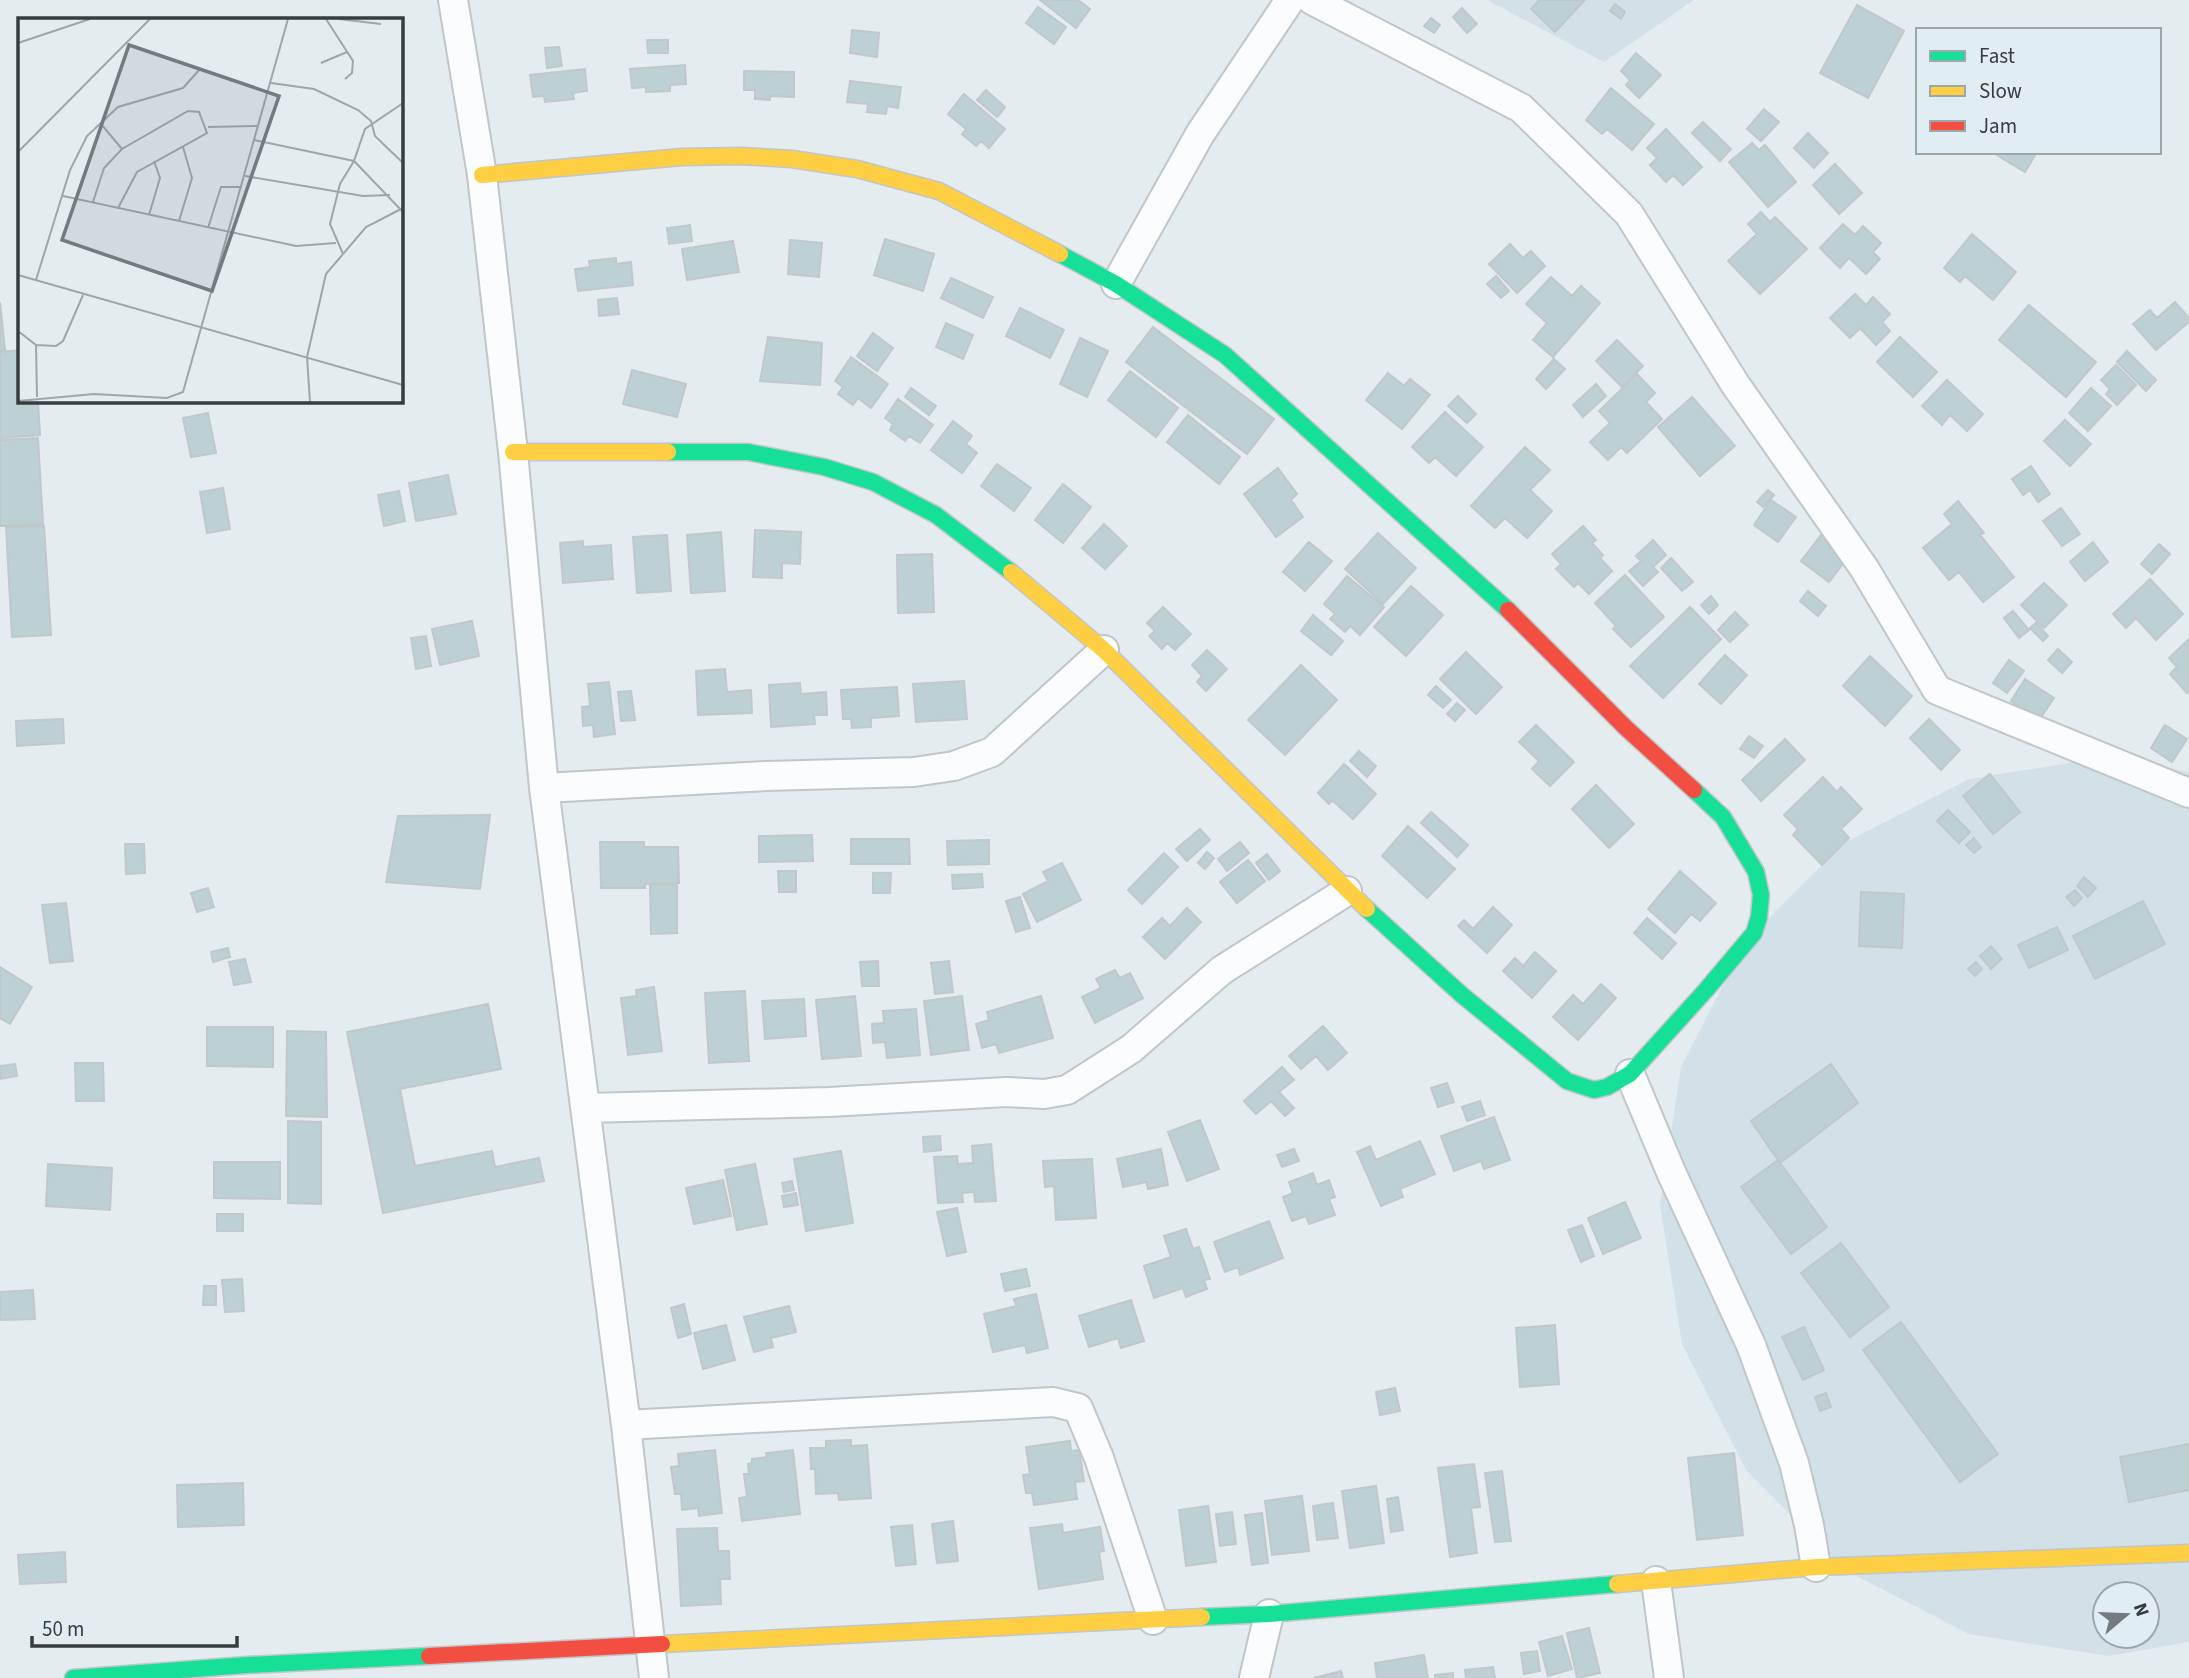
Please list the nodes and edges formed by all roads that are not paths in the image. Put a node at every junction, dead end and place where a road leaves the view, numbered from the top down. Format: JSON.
{"nodes":[{"id":1,"x":453,"y":0,"type":"edge"},
{"id":2,"x":1290,"y":0,"type":"edge"},
{"id":3,"x":1312,"y":0,"type":"edge"},
{"id":4,"x":482,"y":175,"type":"junction"},
{"id":5,"x":1116,"y":284,"type":"junction"},
{"id":6,"x":513,"y":452,"type":"junction"},
{"id":7,"x":1104,"y":650,"type":"junction"},
{"id":8,"x":544,"y":788,"type":"junction"},
{"id":9,"x":2189,"y":793,"type":"edge"},
{"id":10,"x":1346,"y":891,"type":"junction"},
{"id":11,"x":1630,"y":1074,"type":"junction"},
{"id":12,"x":586,"y":1108,"type":"junction"},
{"id":13,"x":626,"y":1426,"type":"junction"},
{"id":14,"x":2189,"y":1553,"type":"edge"},
{"id":15,"x":1816,"y":1567,"type":"junction"},
{"id":16,"x":1656,"y":1581,"type":"junction"},
{"id":17,"x":1269,"y":1614,"type":"junction"},
{"id":18,"x":1153,"y":1620,"type":"junction"},
{"id":19,"x":649,"y":1646,"type":"junction"},
{"id":20,"x":73,"y":1678,"type":"edge"},
{"id":21,"x":653,"y":1678,"type":"edge"},
{"id":22,"x":1254,"y":1678,"type":"edge"},
{"id":23,"x":1669,"y":1678,"type":"edge"}],
"edges":[{"from":1,"to":4,"type":"street"},
{"from":2,"to":5,"type":"street"},
{"from":3,"to":9,"type":"street"},
{"from":4,"to":5,"type":"street"},
{"from":4,"to":6,"type":"street"},
{"from":5,"to":11,"type":"street"},
{"from":6,"to":7,"type":"street"},
{"from":6,"to":8,"type":"street"},
{"from":7,"to":8,"type":"street"},
{"from":7,"to":10,"type":"street"},
{"from":8,"to":12,"type":"street"},
{"from":10,"to":11,"type":"street"},
{"from":10,"to":12,"type":"street"},
{"from":11,"to":15,"type":"street"},
{"from":12,"to":13,"type":"street"},
{"from":13,"to":18,"type":"street"},
{"from":13,"to":19,"type":"street"},
{"from":14,"to":15,"type":"street"},
{"from":15,"to":16,"type":"street"},
{"from":16,"to":17,"type":"street"},
{"from":16,"to":23,"type":"street"},
{"from":17,"to":18,"type":"street"},
{"from":17,"to":22,"type":"street"},
{"from":18,"to":19,"type":"street"},
{"from":19,"to":20,"type":"street"},
{"from":19,"to":21,"type":"street"}]}
